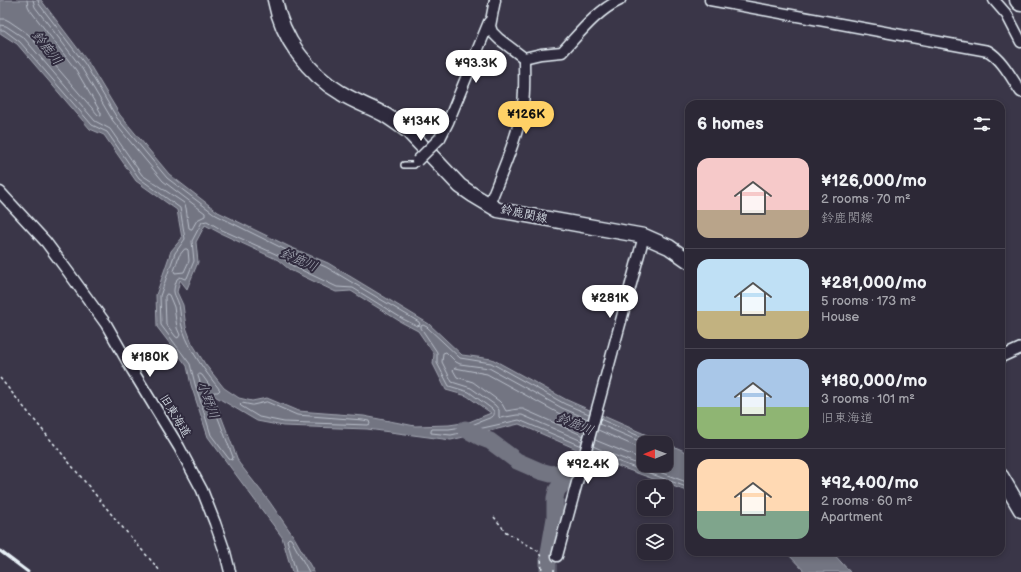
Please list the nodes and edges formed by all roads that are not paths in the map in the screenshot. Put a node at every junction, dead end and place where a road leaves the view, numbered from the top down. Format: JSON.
{"nodes":[{"id":1,"x":275,"y":0,"type":"edge"},
{"id":2,"x":495,"y":0,"type":"edge"},
{"id":3,"x":620,"y":0,"type":"edge"},
{"id":4,"x":710,"y":0,"type":"edge"},
{"id":5,"x":994,"y":0,"type":"edge"},
{"id":6,"x":492,"y":18,"type":"junction"},
{"id":7,"x":1021,"y":42,"type":"edge"},
{"id":8,"x":524,"y":58,"type":"junction"},
{"id":9,"x":1021,"y":92,"type":"edge"},
{"id":10,"x":417,"y":161,"type":"joint"},
{"id":11,"x":404,"y":165,"type":"dead end"},
{"id":12,"x":0,"y":192,"type":"edge"},
{"id":13,"x":489,"y":205,"type":"junction"},
{"id":14,"x":644,"y":236,"type":"junction"},
{"id":15,"x":685,"y":258,"type":"edge"},
{"id":16,"x":1021,"y":348,"type":"edge"},
{"id":17,"x":1005,"y":355,"type":"edge"},
{"id":18,"x":1005,"y":483,"type":"edge"},
{"id":19,"x":1021,"y":510,"type":"edge"},
{"id":20,"x":557,"y":556,"type":"dead end"},
{"id":21,"x":230,"y":572,"type":"edge"}],
"edges":[{"from":1,"to":13,"type":"main road","name":"鈴鹿関線"},
{"from":2,"to":6,"type":"street"},
{"from":3,"to":8,"type":"street"},
{"from":4,"to":9,"type":"street"},
{"from":5,"to":7,"type":"street"},
{"from":6,"to":8,"type":"street"},
{"from":6,"to":10,"type":"street","bridge":true},
{"from":8,"to":13,"type":"street"},
{"from":10,"to":11,"type":"lane"},
{"from":12,"to":21,"type":"street","name":"旧東海道"},
{"from":13,"to":14,"type":"main road","name":"鈴鹿関線"},
{"from":14,"to":15,"type":"main road","name":"鈴鹿関線"},
{"from":14,"to":20,"type":"street"},
{"from":16,"to":17,"type":"street"},
{"from":18,"to":19,"type":"main road"}]}
